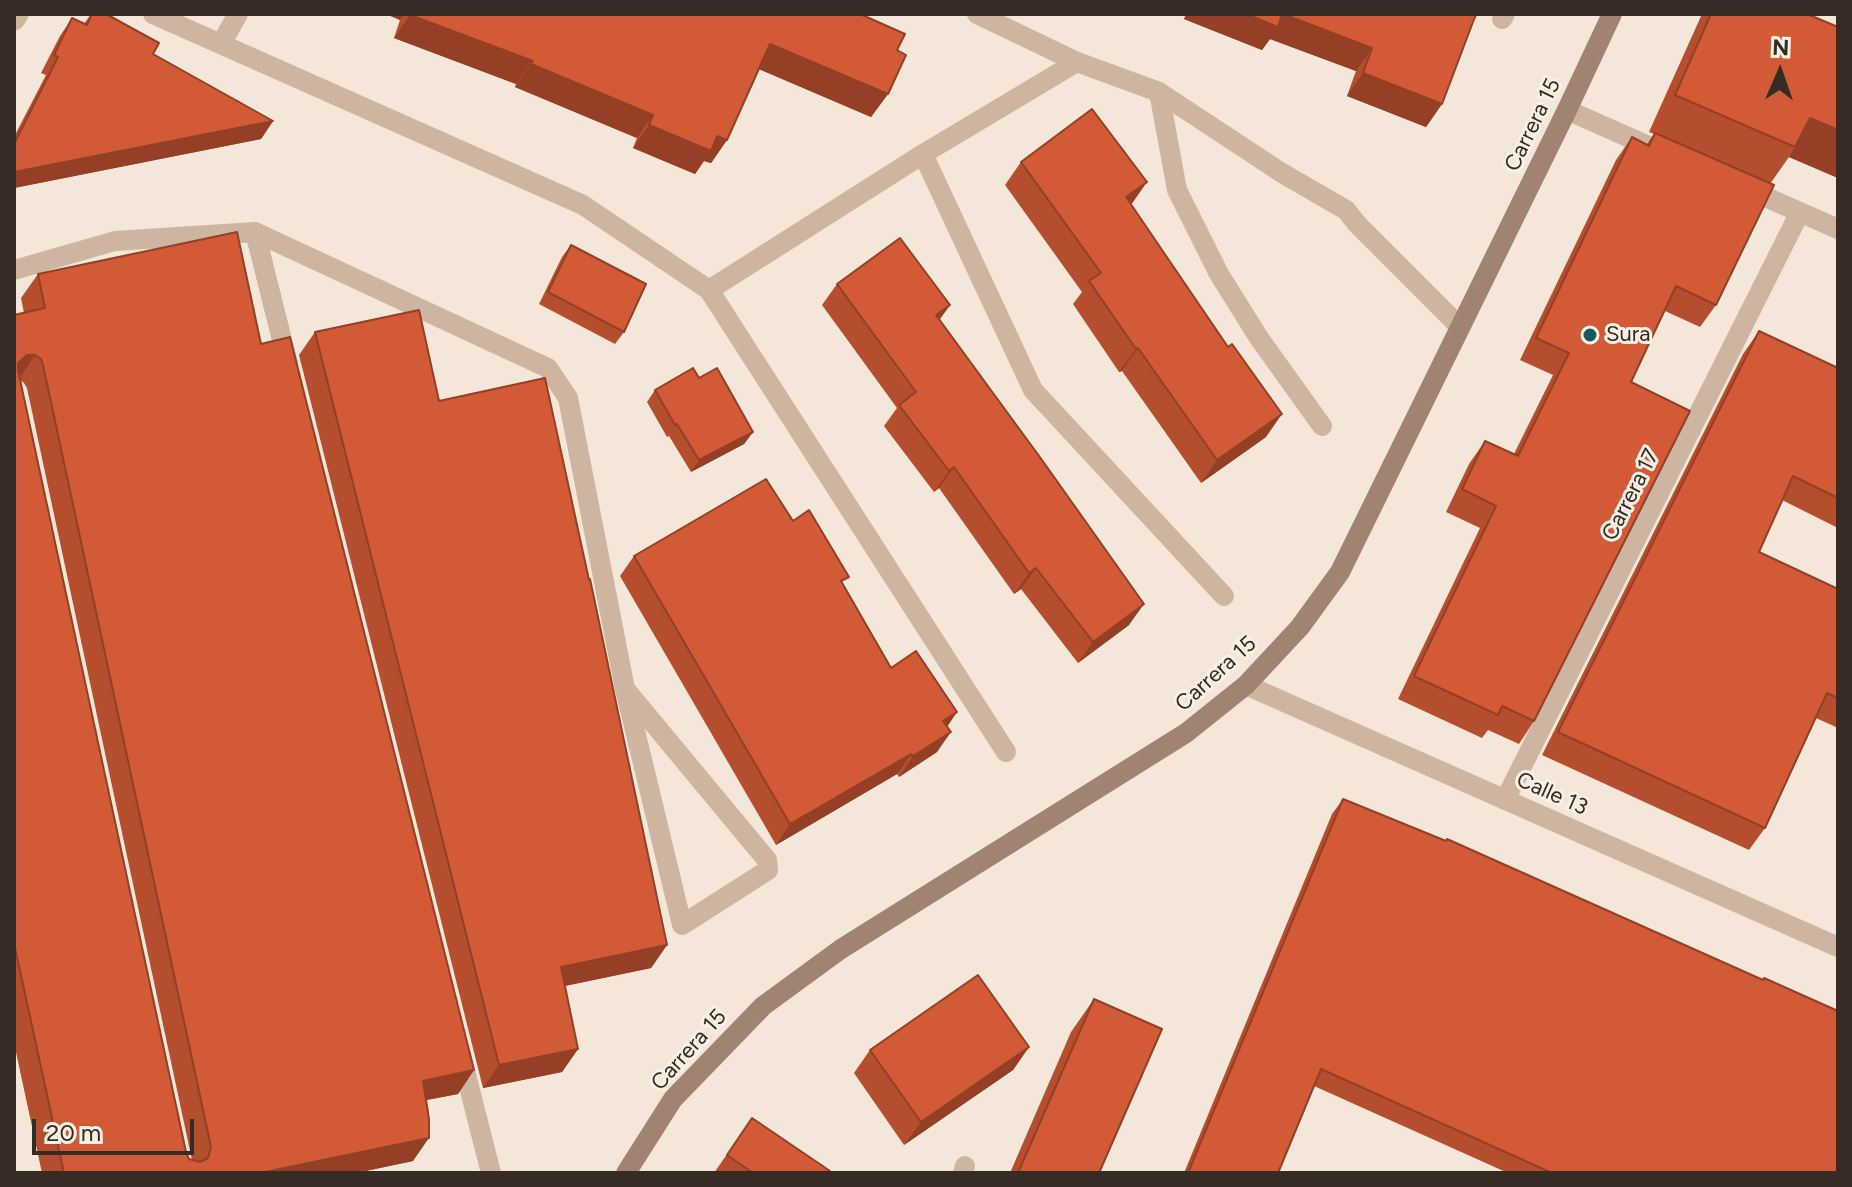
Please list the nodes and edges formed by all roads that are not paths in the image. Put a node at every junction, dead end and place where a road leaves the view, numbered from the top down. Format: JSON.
{"nodes":[{"id":1,"x":19,"y":14,"type":"edge"},
{"id":2,"x":153,"y":14,"type":"edge"},
{"id":3,"x":238,"y":14,"type":"edge"},
{"id":4,"x":977,"y":14,"type":"edge"},
{"id":5,"x":1612,"y":14,"type":"edge"},
{"id":6,"x":14,"y":21,"type":"edge"},
{"id":7,"x":221,"y":44,"type":"junction"},
{"id":8,"x":1077,"y":62,"type":"junction"},
{"id":9,"x":1159,"y":92,"type":"junction"},
{"id":10,"x":1567,"y":110,"type":"junction"},
{"id":11,"x":923,"y":154,"type":"junction"},
{"id":12,"x":1679,"y":159,"type":"edge"},
{"id":13,"x":1719,"y":177,"type":"edge"},
{"id":14,"x":1800,"y":212,"type":"junction"},
{"id":15,"x":1838,"y":229,"type":"edge"},
{"id":16,"x":255,"y":232,"type":"junction"},
{"id":17,"x":14,"y":270,"type":"edge"},
{"id":18,"x":709,"y":290,"type":"junction"},
{"id":19,"x":1460,"y":327,"type":"junction"},
{"id":20,"x":294,"y":386,"type":"edge"},
{"id":21,"x":1322,"y":426,"type":"dead end"},
{"id":22,"x":1224,"y":596,"type":"dead end"},
{"id":23,"x":1246,"y":685,"type":"junction"},
{"id":24,"x":625,"y":689,"type":"junction"},
{"id":25,"x":1006,"y":752,"type":"dead end"},
{"id":26,"x":1505,"y":800,"type":"junction"},
{"id":27,"x":1835,"y":939,"type":"edge"},
{"id":28,"x":456,"y":1034,"type":"edge"},
{"id":29,"x":491,"y":1173,"type":"edge"},
{"id":30,"x":626,"y":1173,"type":"edge"}],
"edges":[{"from":1,"to":6,"type":"street"},
{"from":2,"to":7,"type":"street"},
{"from":3,"to":7,"type":"street"},
{"from":4,"to":8,"type":"street"},
{"from":5,"to":10,"type":"street","name":"Carrera 15"},
{"from":7,"to":18,"type":"street"},
{"from":8,"to":9,"type":"street"},
{"from":8,"to":11,"type":"street"},
{"from":9,"to":19,"type":"street"},
{"from":9,"to":21,"type":"street"},
{"from":10,"to":12,"type":"street"},
{"from":10,"to":19,"type":"street","name":"Carrera 15"},
{"from":11,"to":18,"type":"street"},
{"from":11,"to":22,"type":"street"},
{"from":13,"to":14,"type":"street"},
{"from":14,"to":15,"type":"street"},
{"from":14,"to":26,"type":"street","name":"Carrera 17"},
{"from":16,"to":17,"type":"street"},
{"from":16,"to":20,"type":"street"},
{"from":16,"to":24,"type":"street"},
{"from":18,"to":25,"type":"street"},
{"from":19,"to":23,"type":"street","name":"Carrera 15"},
{"from":23,"to":26,"type":"street","name":"Calle 13"},
{"from":23,"to":30,"type":"street","name":"Carrera 15"},
{"from":24,"to":24,"type":"street"},
{"from":26,"to":27,"type":"street","name":"Calle 13"},
{"from":28,"to":29,"type":"street"}]}
